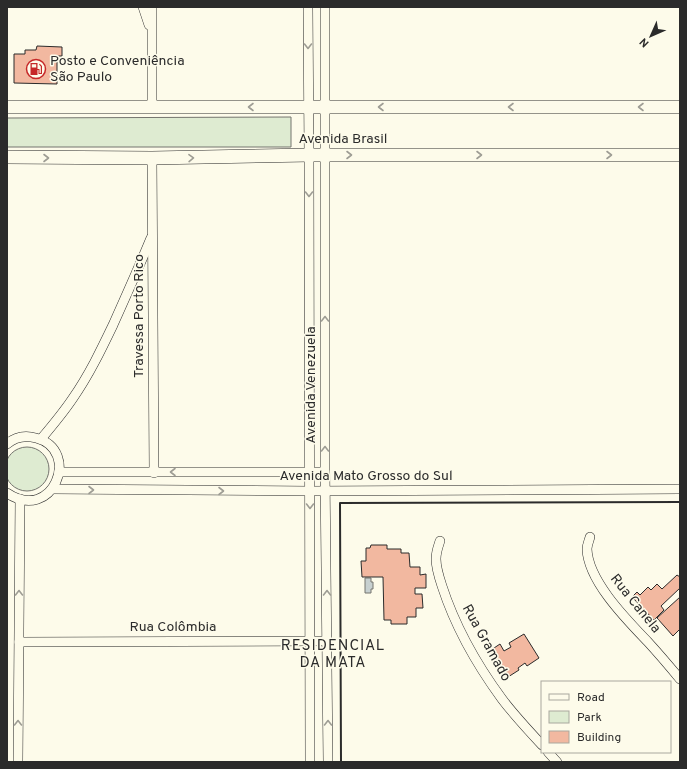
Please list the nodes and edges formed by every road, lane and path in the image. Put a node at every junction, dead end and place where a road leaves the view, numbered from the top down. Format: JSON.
{"nodes":[{"id":1,"x":143,"y":7,"type":"edge"},
{"id":2,"x":152,"y":7,"type":"edge"},
{"id":3,"x":308,"y":7,"type":"edge"},
{"id":4,"x":325,"y":7,"type":"edge"},
{"id":5,"x":152,"y":32,"type":"junction"},
{"id":6,"x":7,"y":107,"type":"edge"},
{"id":7,"x":152,"y":107,"type":"junction"},
{"id":8,"x":309,"y":107,"type":"junction"},
{"id":9,"x":324,"y":107,"type":"junction"},
{"id":10,"x":680,"y":107,"type":"edge"},
{"id":11,"x":309,"y":155,"type":"junction"},
{"id":12,"x":325,"y":155,"type":"junction"},
{"id":13,"x":680,"y":155,"type":"edge"},
{"id":14,"x":7,"y":157,"type":"edge"},
{"id":15,"x":152,"y":158,"type":"junction"},
{"id":16,"x":153,"y":233,"type":"junction"},
{"id":17,"x":41,"y":439,"type":"junction"},
{"id":18,"x":7,"y":444,"type":"edge"},
{"id":19,"x":59,"y":472,"type":"junction"},
{"id":20,"x":154,"y":472,"type":"junction"},
{"id":21,"x":310,"y":472,"type":"junction"},
{"id":22,"x":325,"y":472,"type":"junction"},
{"id":23,"x":52,"y":489,"type":"junction"},
{"id":24,"x":680,"y":489,"type":"edge"},
{"id":25,"x":310,"y":491,"type":"junction"},
{"id":26,"x":326,"y":491,"type":"junction"},
{"id":27,"x":7,"y":493,"type":"edge"},
{"id":28,"x":20,"y":500,"type":"junction"},
{"id":29,"x":590,"y":537,"type":"dead end"},
{"id":30,"x":440,"y":541,"type":"dead end"},
{"id":31,"x":310,"y":641,"type":"junction"},
{"id":32,"x":327,"y":641,"type":"junction"},
{"id":33,"x":19,"y":642,"type":"junction"},
{"id":34,"x":680,"y":679,"type":"edge"},
{"id":35,"x":541,"y":744,"type":"edge"},
{"id":36,"x":549,"y":753,"type":"edge"},
{"id":37,"x":18,"y":762,"type":"edge"},
{"id":38,"x":310,"y":762,"type":"edge"},
{"id":39,"x":328,"y":762,"type":"edge"},
{"id":40,"x":557,"y":762,"type":"edge"}],
"edges":[{"from":1,"to":5,"type":"street"},
{"from":2,"to":5,"type":"street"},
{"from":3,"to":8,"type":"street","name":"Avenida Venezuela","one_way":true},
{"from":4,"to":9,"type":"street","name":"Avenida Venezuela"},
{"from":5,"to":7,"type":"street"},
{"from":6,"to":7,"type":"street"},
{"from":8,"to":7,"type":"street","one_way":true},
{"from":8,"to":9,"type":"street"},
{"from":8,"to":11,"type":"street","name":"Avenida Venezuela"},
{"from":10,"to":9,"type":"street","one_way":true},
{"from":9,"to":12,"type":"street","name":"Avenida Venezuela"},
{"from":11,"to":12,"type":"street","name":"Avenida Brasil"},
{"from":15,"to":11,"type":"street","name":"Avenida Brasil","one_way":true},
{"from":11,"to":21,"type":"street","name":"Avenida Venezuela","one_way":true},
{"from":12,"to":13,"type":"street","name":"Avenida Brasil","one_way":true},
{"from":22,"to":12,"type":"street","name":"Avenida Venezuela","one_way":true},
{"from":14,"to":15,"type":"street","name":"Avenida Brasil","one_way":true},
{"from":15,"to":16,"type":"street","name":"Travessa Porto Rico"},
{"from":16,"to":17,"type":"street"},
{"from":16,"to":20,"type":"street","name":"Travessa Porto Rico"},
{"from":17,"to":18,"type":"street"},
{"from":17,"to":19,"type":"street"},
{"from":19,"to":20,"type":"street","name":"Avenida Mato Grosso do Sul"},
{"from":19,"to":23,"type":"street"},
{"from":21,"to":20,"type":"street","name":"Avenida Mato Grosso do Sul","one_way":true},
{"from":21,"to":22,"type":"street","name":"Avenida Mato Grosso do Sul"},
{"from":21,"to":25,"type":"street","name":"Avenida Venezuela"},
{"from":22,"to":26,"type":"street","name":"Avenida Venezuela"},
{"from":23,"to":25,"type":"street","name":"Avenida Mato Grosso do Sul","one_way":true},
{"from":23,"to":28,"type":"street"},
{"from":24,"to":26,"type":"street","name":"Avenida Mato Grosso do Sul"},
{"from":25,"to":26,"type":"street","name":"Avenida Mato Grosso do Sul"},
{"from":25,"to":31,"type":"street","name":"Avenida Venezuela","one_way":true},
{"from":32,"to":26,"type":"street","name":"Avenida Venezuela","one_way":true},
{"from":27,"to":28,"type":"street"},
{"from":33,"to":28,"type":"street","one_way":true},
{"from":29,"to":34,"type":"street","name":"Rua Canela"},
{"from":30,"to":35,"type":"street","name":"Rua Gramado"},
{"from":31,"to":32,"type":"street","name":"Rua Colômbia"},
{"from":31,"to":33,"type":"street","name":"Rua Colômbia"},
{"from":31,"to":38,"type":"street","name":"Avenida Venezuela"},
{"from":39,"to":32,"type":"street","name":"Avenida Venezuela","one_way":true},
{"from":37,"to":33,"type":"street","one_way":true},
{"from":36,"to":40,"type":"street"}]}
